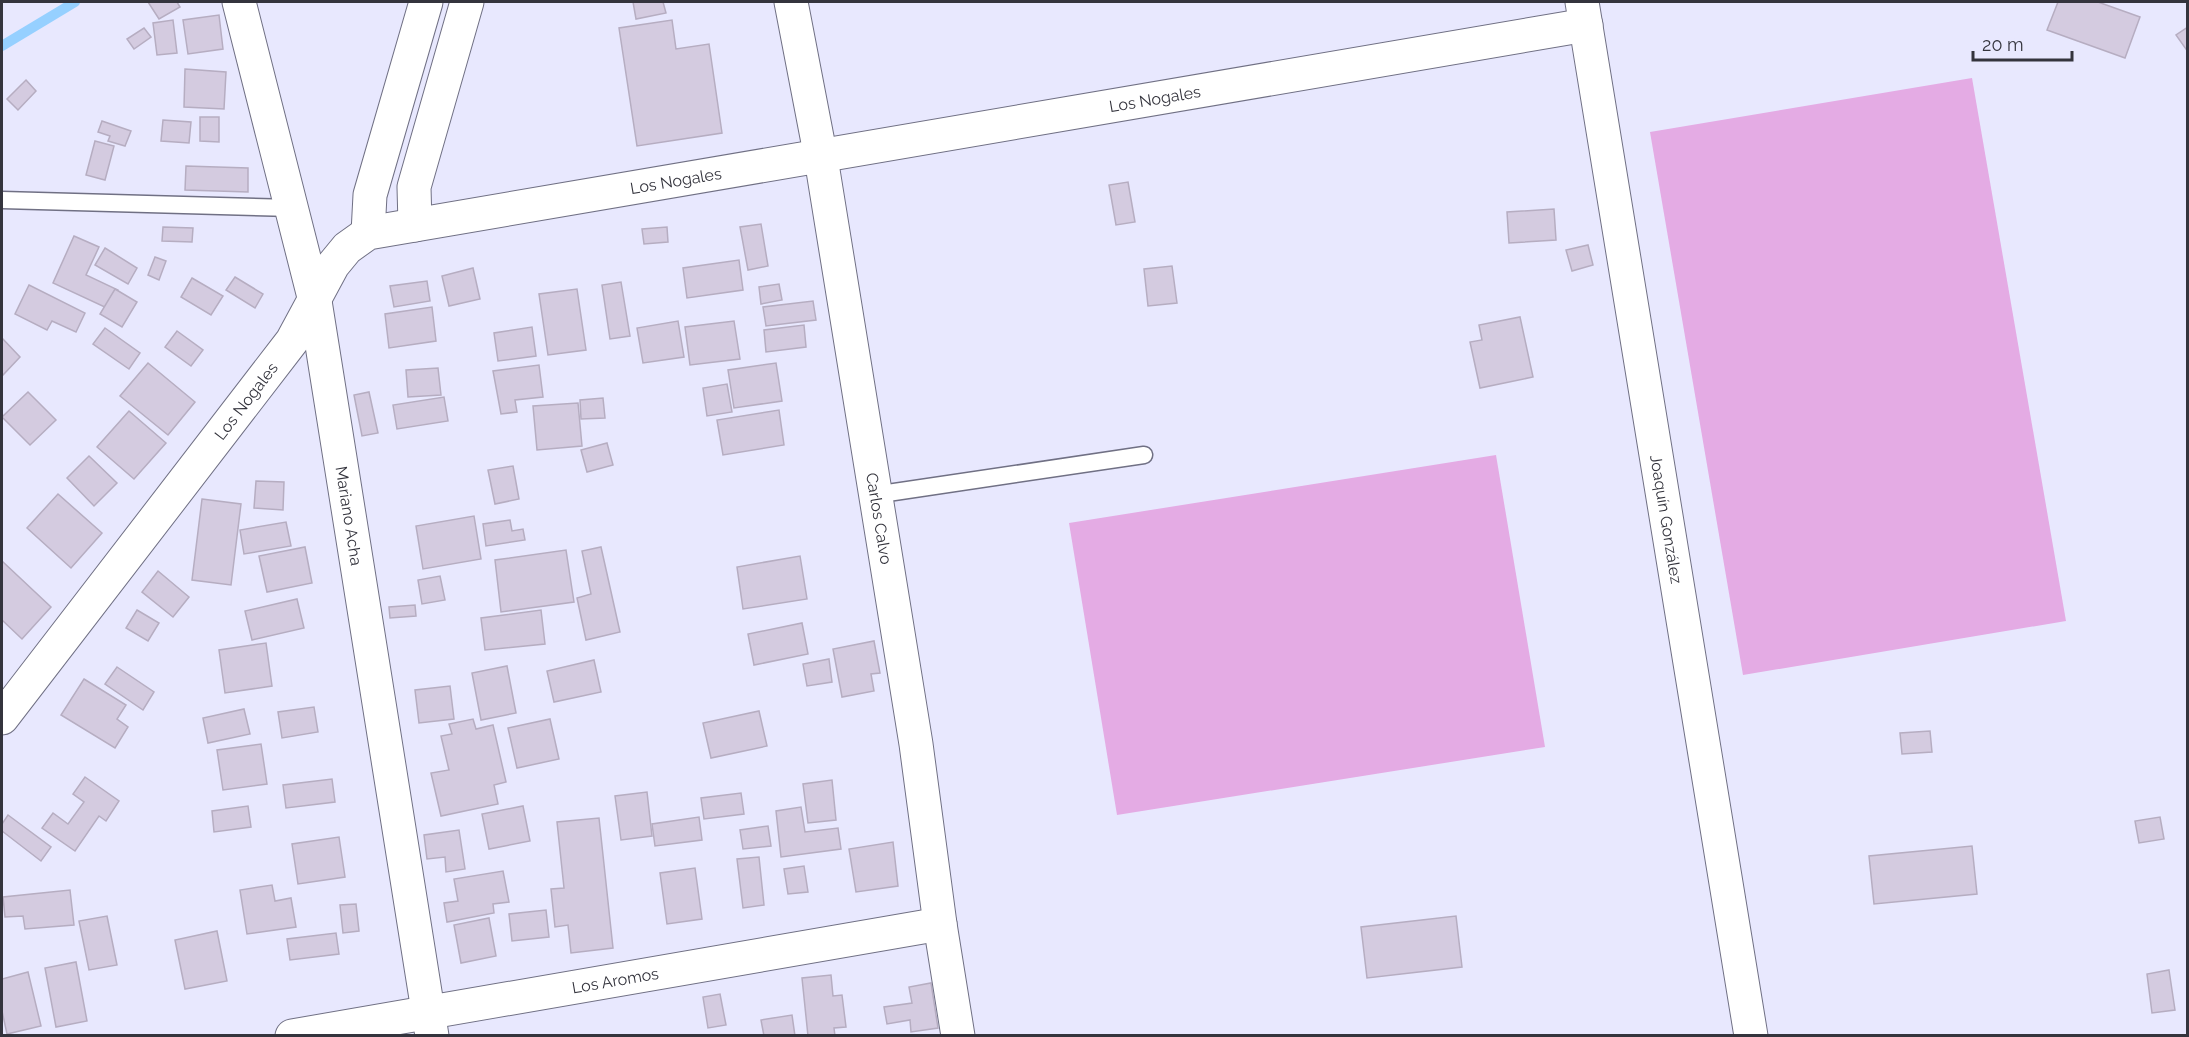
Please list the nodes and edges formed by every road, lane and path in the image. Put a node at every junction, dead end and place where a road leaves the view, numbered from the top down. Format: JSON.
{"nodes":[{"id":1,"x":239,"y":2,"type":"edge"},
{"id":2,"x":426,"y":2,"type":"edge"},
{"id":3,"x":467,"y":2,"type":"edge"},
{"id":4,"x":791,"y":2,"type":"edge"},
{"id":5,"x":1584,"y":13,"type":"edge"},
{"id":6,"x":821,"y":158,"type":"junction"},
{"id":7,"x":2,"y":200,"type":"edge"},
{"id":8,"x":292,"y":208,"type":"junction"},
{"id":9,"x":416,"y":225,"type":"junction"},
{"id":10,"x":368,"y":233,"type":"junction"},
{"id":11,"x":315,"y":301,"type":"junction"},
{"id":12,"x":1144,"y":455,"type":"dead end"},
{"id":13,"x":874,"y":495,"type":"junction"},
{"id":14,"x":2,"y":718,"type":"edge"},
{"id":15,"x":940,"y":924,"type":"junction"},
{"id":16,"x":430,"y":1024,"type":"edge"},
{"id":17,"x":292,"y":1035,"type":"edge"},
{"id":18,"x":958,"y":1035,"type":"edge"},
{"id":19,"x":1751,"y":1035,"type":"edge"}],
"edges":[{"from":1,"to":8,"type":"street","name":"Mariano Acha"},
{"from":2,"to":10,"type":"street"},
{"from":3,"to":9,"type":"street"},
{"from":4,"to":6,"type":"street","name":"Carlos Calvo"},
{"from":5,"to":6,"type":"street","name":"Los Nogales"},
{"from":5,"to":19,"type":"street","name":"Joaquín González"},
{"from":6,"to":9,"type":"street","name":"Los Nogales"},
{"from":6,"to":13,"type":"street","name":"Carlos Calvo"},
{"from":7,"to":8,"type":"lane"},
{"from":8,"to":11,"type":"street","name":"Mariano Acha"},
{"from":9,"to":10,"type":"street","name":"Los Nogales"},
{"from":10,"to":11,"type":"street","name":"Los Nogales"},
{"from":11,"to":14,"type":"street","name":"Los Nogales"},
{"from":11,"to":16,"type":"street","name":"Mariano Acha"},
{"from":12,"to":13,"type":"lane"},
{"from":13,"to":15,"type":"street","name":"Carlos Calvo"},
{"from":15,"to":16,"type":"street","name":"Los Aromos"},
{"from":15,"to":18,"type":"street","name":"Carlos Calvo"},
{"from":16,"to":17,"type":"street","name":"Los Aromos"}]}
